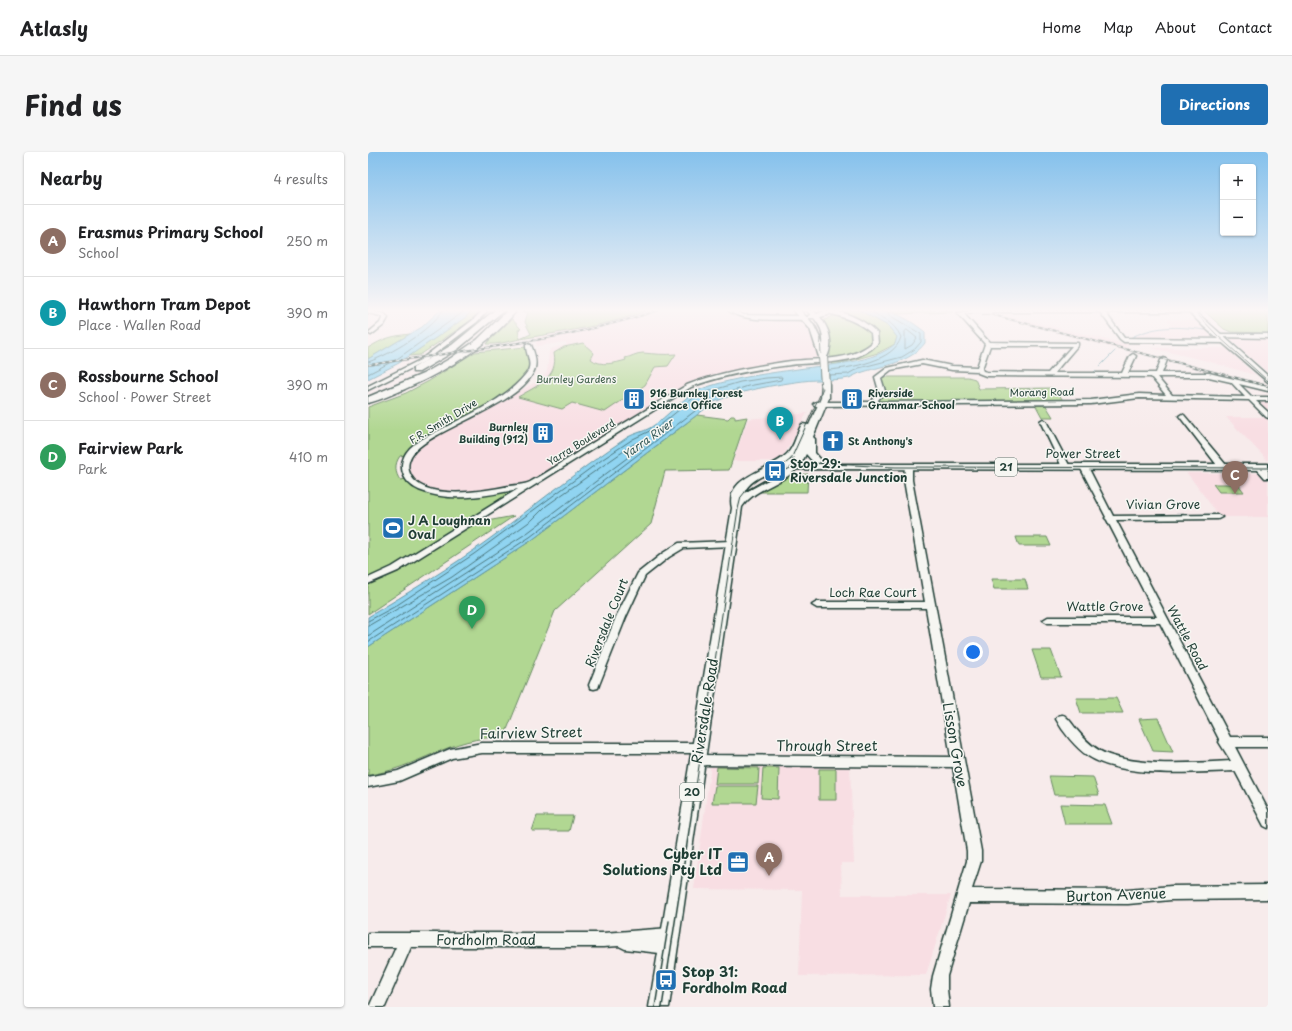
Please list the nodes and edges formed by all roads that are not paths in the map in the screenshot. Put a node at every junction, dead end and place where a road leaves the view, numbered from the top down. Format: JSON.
{"nodes":[{"id":1,"x":438,"y":350,"type":"edge"},
{"id":2,"x":450,"y":350,"type":"edge"},
{"id":3,"x":468,"y":350,"type":"edge"},
{"id":4,"x":530,"y":350,"type":"edge"},
{"id":5,"x":821,"y":350,"type":"edge"},
{"id":6,"x":824,"y":350,"type":"edge"},
{"id":7,"x":868,"y":350,"type":"edge"},
{"id":8,"x":986,"y":350,"type":"edge"},
{"id":9,"x":1072,"y":350,"type":"edge"},
{"id":10,"x":1235,"y":350,"type":"edge"},
{"id":11,"x":1133,"y":356,"type":"dead end"},
{"id":12,"x":823,"y":357,"type":"junction"},
{"id":13,"x":1164,"y":360,"type":"dead end"},
{"id":14,"x":979,"y":369,"type":"junction"},
{"id":15,"x":1050,"y":374,"type":"junction"},
{"id":16,"x":1124,"y":375,"type":"junction"},
{"id":17,"x":1156,"y":375,"type":"junction"},
{"id":18,"x":1231,"y":379,"type":"junction"},
{"id":19,"x":1268,"y":380,"type":"edge"},
{"id":20,"x":368,"y":388,"type":"edge"},
{"id":21,"x":1268,"y":389,"type":"edge"},
{"id":22,"x":368,"y":392,"type":"edge"},
{"id":23,"x":1170,"y":396,"type":"junction"},
{"id":24,"x":1251,"y":399,"type":"junction"},
{"id":25,"x":1268,"y":399,"type":"edge"},
{"id":26,"x":368,"y":400,"type":"edge"},
{"id":27,"x":876,"y":402,"type":"junction"},
{"id":28,"x":819,"y":404,"type":"junction"},
{"id":29,"x":1182,"y":416,"type":"dead end"},
{"id":30,"x":1268,"y":416,"type":"edge"},
{"id":31,"x":1043,"y":421,"type":"dead end"},
{"id":32,"x":810,"y":434,"type":"junction"},
{"id":33,"x":792,"y":461,"type":"junction"},
{"id":34,"x":817,"y":461,"type":"junction"},
{"id":35,"x":903,"y":467,"type":"junction"},
{"id":36,"x":1066,"y":467,"type":"junction"},
{"id":37,"x":1084,"y":467,"type":"junction"},
{"id":38,"x":1223,"y":467,"type":"junction"},
{"id":39,"x":1264,"y":467,"type":"edge"},
{"id":40,"x":1268,"y":476,"type":"edge"},
{"id":41,"x":533,"y":483,"type":"junction"},
{"id":42,"x":1218,"y":517,"type":"dead end"},
{"id":43,"x":1109,"y":518,"type":"junction"},
{"id":44,"x":731,"y":544,"type":"junction"},
{"id":45,"x":368,"y":582,"type":"edge"},
{"id":46,"x":817,"y":605,"type":"dead end"},
{"id":47,"x":930,"y":605,"type":"junction"},
{"id":48,"x":1048,"y":620,"type":"dead end"},
{"id":49,"x":1162,"y":620,"type":"junction"},
{"id":50,"x":594,"y":685,"type":"dead end"},
{"id":51,"x":1062,"y":719,"type":"dead end"},
{"id":52,"x":1226,"y":742,"type":"junction"},
{"id":53,"x":1268,"y":742,"type":"edge"},
{"id":54,"x":698,"y":754,"type":"junction"},
{"id":55,"x":958,"y":762,"type":"junction"},
{"id":56,"x":1238,"y":766,"type":"junction"},
{"id":57,"x":368,"y":782,"type":"edge"},
{"id":58,"x":1268,"y":822,"type":"edge"},
{"id":59,"x":1268,"y":892,"type":"edge"},
{"id":60,"x":964,"y":896,"type":"junction"},
{"id":61,"x":368,"y":940,"type":"edge"},
{"id":62,"x":407,"y":940,"type":"junction"},
{"id":63,"x":669,"y":941,"type":"junction"},
{"id":64,"x":377,"y":1007,"type":"edge"},
{"id":65,"x":658,"y":1007,"type":"edge"},
{"id":66,"x":941,"y":1007,"type":"edge"}],
"edges":[{"from":1,"to":20,"type":"street"},
{"from":2,"to":22,"type":"highway"},
{"from":3,"to":26,"type":"highway"},
{"from":4,"to":41,"type":"street","name":"F.R. Smith Drive"},
{"from":5,"to":12,"type":"main road"},
{"from":6,"to":12,"type":"main road"},
{"from":7,"to":41,"type":"street","name":"Yarra Boulevard"},
{"from":8,"to":14,"type":"street"},
{"from":9,"to":15,"type":"street"},
{"from":10,"to":19,"type":"main road"},
{"from":11,"to":16,"type":"street"},
{"from":12,"to":28,"type":"main road","bridge":true},
{"from":13,"to":17,"type":"street"},
{"from":14,"to":15,"type":"street"},
{"from":14,"to":27,"type":"street"},
{"from":15,"to":16,"type":"street"},
{"from":16,"to":17,"type":"street"},
{"from":17,"to":18,"type":"street"},
{"from":17,"to":23,"type":"street"},
{"from":18,"to":21,"type":"street"},
{"from":18,"to":24,"type":"street"},
{"from":23,"to":24,"type":"street","name":"Morang Road"},
{"from":23,"to":27,"type":"street","name":"Morang Road"},
{"from":24,"to":25,"type":"street","name":"Morang Road"},
{"from":24,"to":30,"type":"street"},
{"from":27,"to":28,"type":"street","name":"Morang Road"},
{"from":28,"to":32,"type":"main road"},
{"from":28,"to":33,"type":"main road"},
{"from":29,"to":38,"type":"street"},
{"from":31,"to":36,"type":"street"},
{"from":32,"to":33,"type":"main road"},
{"from":32,"to":34,"type":"main road"},
{"from":33,"to":34,"type":"main road","name":"Power Street","number":"21"},
{"from":33,"to":35,"type":"main road","name":"Power Street","number":"21"},
{"from":33,"to":44,"type":"main road","name":"Riversdale Road","number":"20"},
{"from":34,"to":35,"type":"main road","name":"Power Street","number":"21"},
{"from":35,"to":36,"type":"main road","name":"Power Street","number":"21"},
{"from":35,"to":47,"type":"street","name":"Lisson Grove"},
{"from":36,"to":37,"type":"main road","name":"Power Street","number":"21"},
{"from":37,"to":38,"type":"main road","name":"Power Street","number":"21"},
{"from":37,"to":43,"type":"street","name":"Wattle Road"},
{"from":38,"to":39,"type":"main road","name":"Power Street","number":"21"},
{"from":39,"to":40,"type":"street"},
{"from":41,"to":45,"type":"street","name":"Yarra Boulevard"},
{"from":42,"to":43,"type":"street","name":"Vivian Grove"},
{"from":43,"to":49,"type":"street","name":"Wattle Road"},
{"from":44,"to":50,"type":"street","name":"Riversdale Court"},
{"from":44,"to":54,"type":"main road","name":"Riversdale Road","number":"20"},
{"from":46,"to":47,"type":"street","name":"Loch Rae Court"},
{"from":47,"to":55,"type":"street","name":"Lisson Grove"},
{"from":48,"to":49,"type":"street","name":"Wattle Grove"},
{"from":49,"to":52,"type":"street","name":"Wattle Road"},
{"from":51,"to":56,"type":"street"},
{"from":52,"to":53,"type":"street"},
{"from":52,"to":56,"type":"street","name":"Wattle Road"},
{"from":54,"to":55,"type":"street","name":"Through Street"},
{"from":54,"to":57,"type":"street","name":"Fairview Street"},
{"from":54,"to":63,"type":"main road","name":"Riversdale Road","number":"20"},
{"from":55,"to":60,"type":"street","name":"Lisson Grove"},
{"from":56,"to":58,"type":"street","name":"Wattle Road"},
{"from":59,"to":60,"type":"street","name":"Burton Avenue"},
{"from":60,"to":66,"type":"street","name":"Lisson Grove"},
{"from":61,"to":62,"type":"street","name":"Fordholm Road"},
{"from":62,"to":63,"type":"street","name":"Fordholm Road"},
{"from":62,"to":64,"type":"street"},
{"from":63,"to":65,"type":"main road","name":"Riversdale Road","number":"20"}]}
